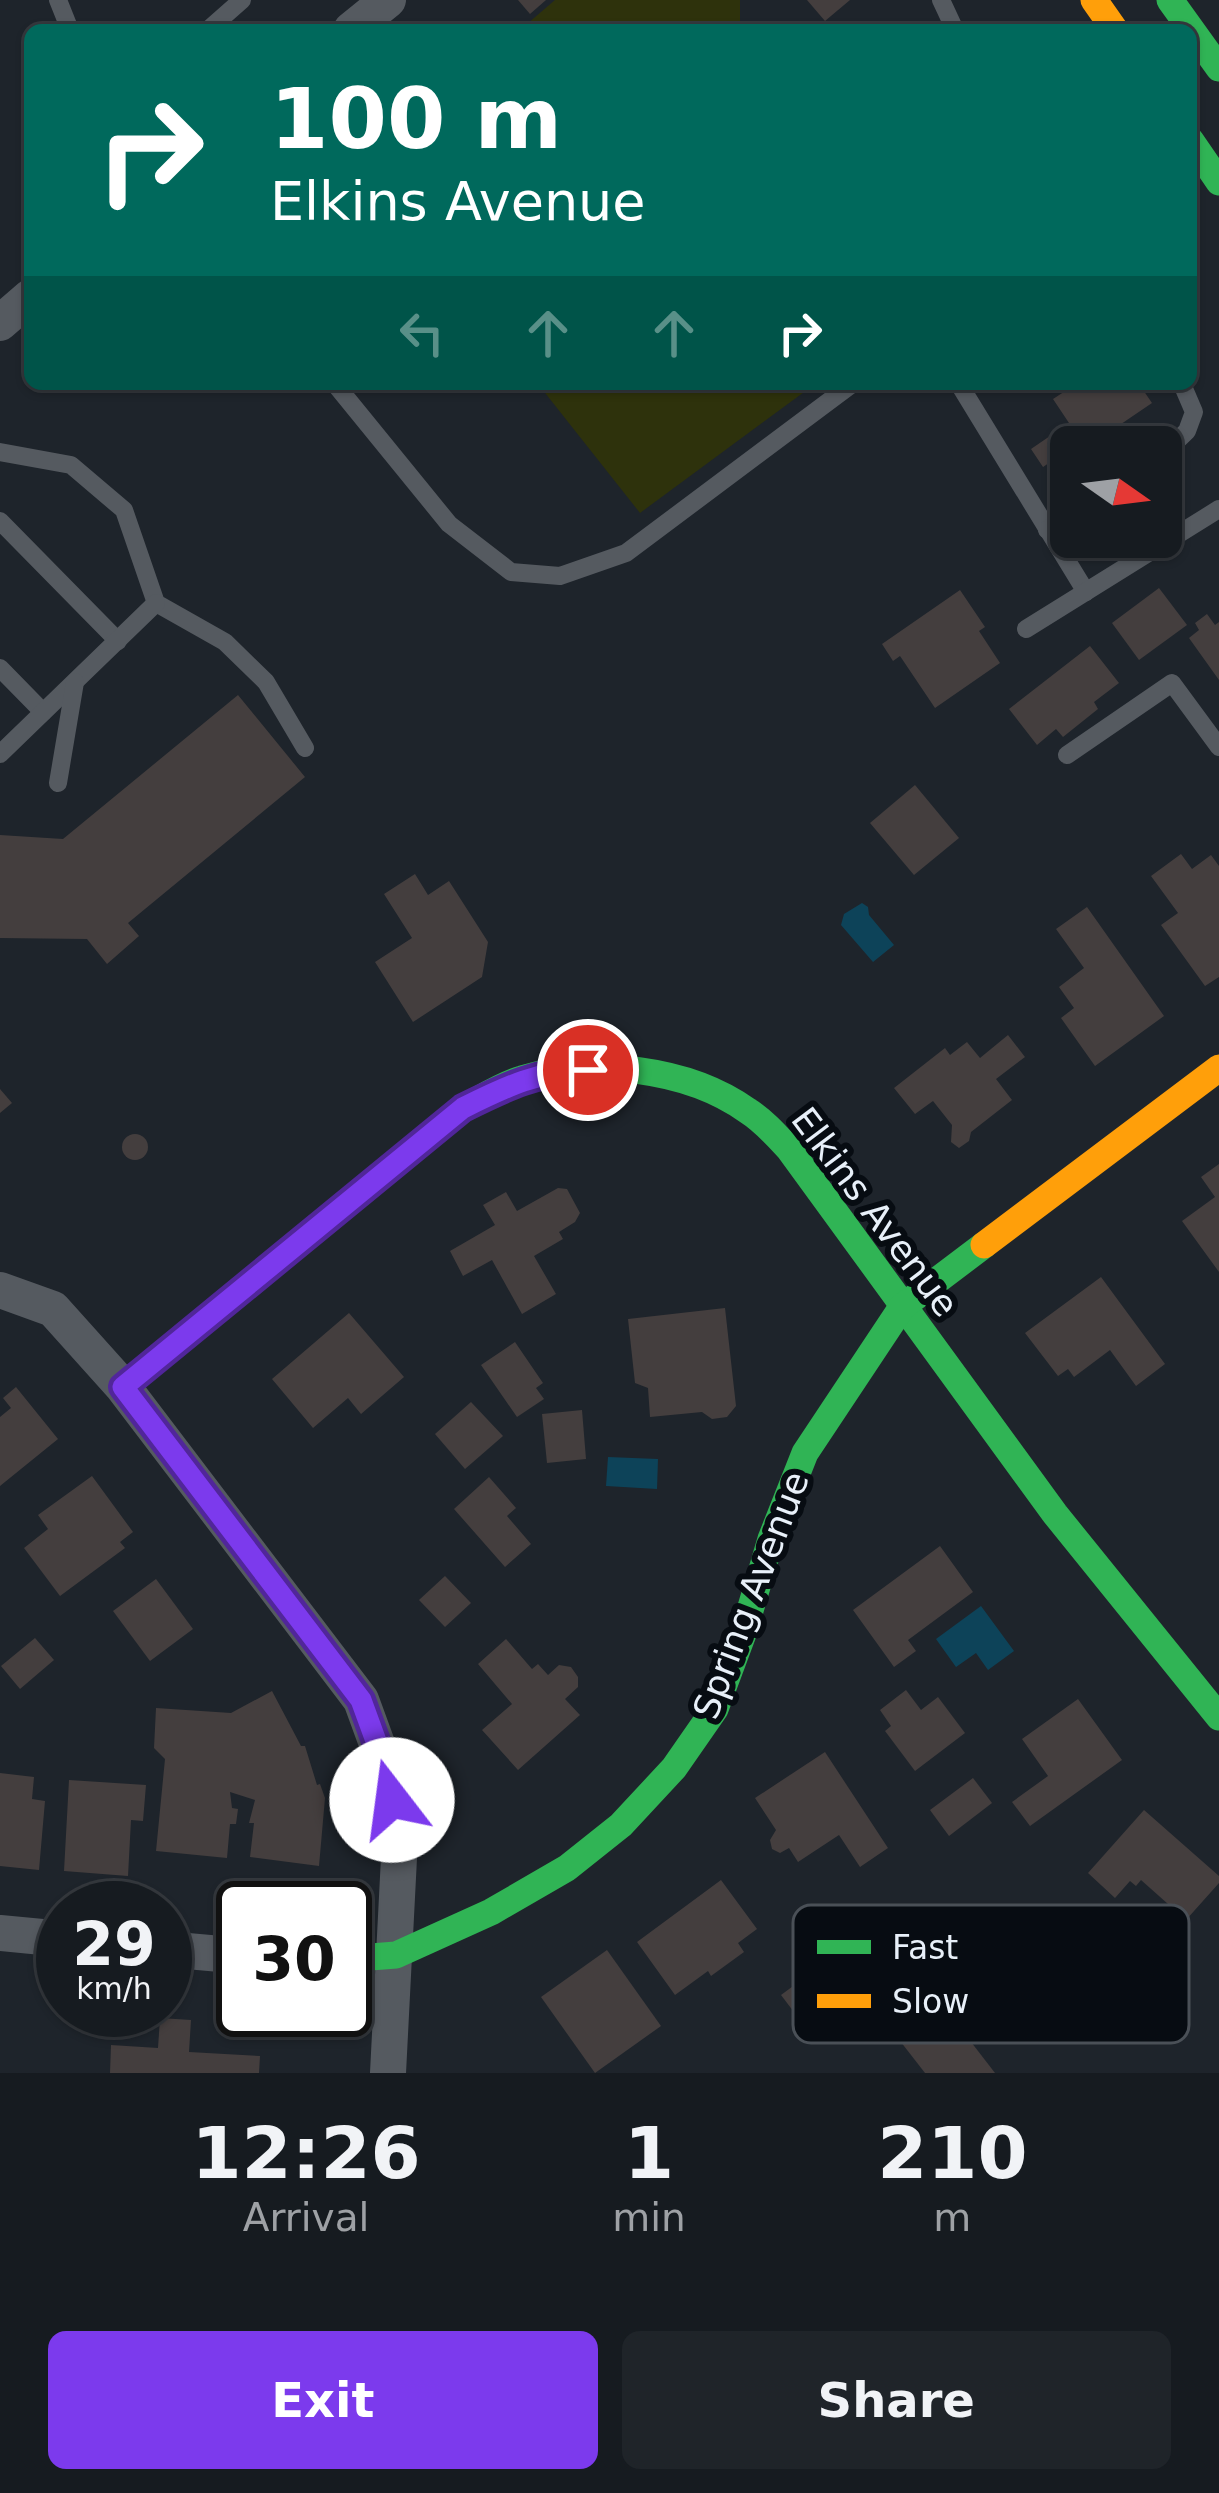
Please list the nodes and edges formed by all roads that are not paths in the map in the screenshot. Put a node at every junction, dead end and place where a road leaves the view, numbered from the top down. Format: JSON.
{"nodes":[{"id":1,"x":242,"y":0,"type":"edge"},
{"id":2,"x":388,"y":0,"type":"edge"},
{"id":3,"x":215,"y":24,"type":"edge"},
{"id":4,"x":358,"y":24,"type":"edge"},
{"id":5,"x":1197,"y":37,"type":"edge"},
{"id":6,"x":1219,"y":68,"type":"edge"},
{"id":7,"x":1197,"y":154,"type":"edge"},
{"id":8,"x":1219,"y":182,"type":"edge"},
{"id":9,"x":24,"y":302,"type":"edge"},
{"id":10,"x":0,"y":323,"type":"edge"},
{"id":11,"x":339,"y":390,"type":"edge"},
{"id":12,"x":844,"y":390,"type":"edge"},
{"id":13,"x":963,"y":390,"type":"edge"},
{"id":14,"x":1186,"y":390,"type":"edge"},
{"id":15,"x":1182,"y":436,"type":"edge"},
{"id":16,"x":0,"y":452,"type":"edge"},
{"id":17,"x":1219,"y":508,"type":"edge"},
{"id":18,"x":0,"y":521,"type":"edge"},
{"id":19,"x":1050,"y":528,"type":"edge"},
{"id":20,"x":1047,"y":530,"type":"junction"},
{"id":21,"x":1086,"y":592,"type":"junction"},
{"id":22,"x":156,"y":603,"type":"junction"},
{"id":23,"x":1026,"y":629,"type":"dead end"},
{"id":24,"x":118,"y":640,"type":"junction"},
{"id":25,"x":0,"y":668,"type":"edge"},
{"id":26,"x":75,"y":682,"type":"junction"},
{"id":27,"x":44,"y":712,"type":"junction"},
{"id":28,"x":1219,"y":747,"type":"edge"},
{"id":29,"x":305,"y":748,"type":"dead end"},
{"id":30,"x":0,"y":754,"type":"edge"},
{"id":31,"x":1067,"y":755,"type":"dead end"},
{"id":32,"x":58,"y":783,"type":"dead end"},
{"id":33,"x":1219,"y":1068,"type":"edge"},
{"id":34,"x":0,"y":1290,"type":"edge"},
{"id":35,"x":902,"y":1307,"type":"junction"},
{"id":36,"x":123,"y":1387,"type":"junction"},
{"id":37,"x":1219,"y":1717,"type":"edge"},
{"id":38,"x":0,"y":1933,"type":"edge"},
{"id":39,"x":36,"y":1936,"type":"edge"},
{"id":40,"x":396,"y":1955,"type":"junction"},
{"id":41,"x":372,"y":1957,"type":"edge"},
{"id":42,"x":388,"y":2073,"type":"edge"}],
"edges":[{"from":1,"to":3,"type":"lane"},
{"from":2,"to":4,"type":"street"},
{"from":5,"to":6,"type":"main road"},
{"from":7,"to":8,"type":"main road"},
{"from":9,"to":10,"type":"street"},
{"from":11,"to":12,"type":"lane"},
{"from":13,"to":20,"type":"lane"},
{"from":14,"to":15,"type":"lane"},
{"from":16,"to":22,"type":"lane"},
{"from":17,"to":21,"type":"lane"},
{"from":18,"to":24,"type":"lane"},
{"from":19,"to":20,"type":"lane"},
{"from":20,"to":21,"type":"lane"},
{"from":21,"to":23,"type":"lane"},
{"from":22,"to":24,"type":"lane"},
{"from":22,"to":29,"type":"lane"},
{"from":24,"to":26,"type":"lane"},
{"from":25,"to":27,"type":"lane"},
{"from":26,"to":27,"type":"lane"},
{"from":26,"to":32,"type":"lane"},
{"from":27,"to":30,"type":"lane"},
{"from":28,"to":31,"type":"lane"},
{"from":33,"to":35,"type":"main road","name":"Spring Avenue"},
{"from":34,"to":36,"type":"street"},
{"from":35,"to":36,"type":"main road","name":"Elkins Avenue"},
{"from":35,"to":37,"type":"main road","name":"Elkins Avenue"},
{"from":35,"to":40,"type":"main road","name":"Spring Avenue"},
{"from":36,"to":40,"type":"street"},
{"from":38,"to":39,"type":"street"},
{"from":40,"to":41,"type":"main road","name":"Spring Avenue"},
{"from":40,"to":42,"type":"street"}]}
